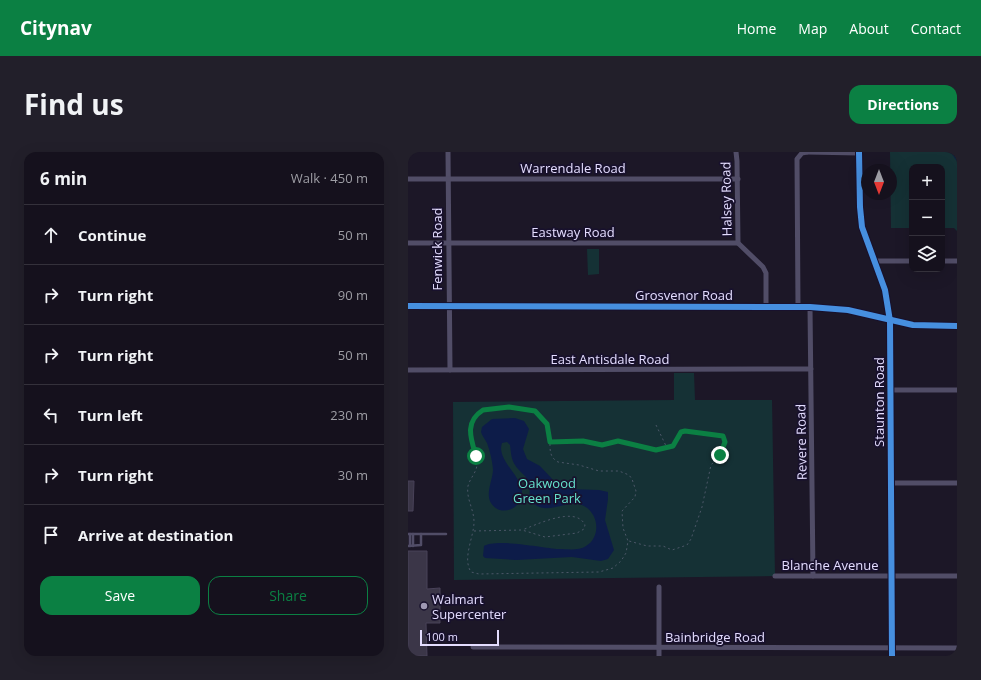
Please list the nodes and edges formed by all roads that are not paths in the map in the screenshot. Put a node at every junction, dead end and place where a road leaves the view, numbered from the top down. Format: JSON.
{"nodes":[{"id":1,"x":448,"y":152,"type":"edge"},
{"id":2,"x":736,"y":152,"type":"edge"},
{"id":3,"x":807,"y":152,"type":"edge"},
{"id":4,"x":859,"y":152,"type":"edge"},
{"id":5,"x":408,"y":179,"type":"edge"},
{"id":6,"x":448,"y":179,"type":"junction"},
{"id":7,"x":738,"y":179,"type":"junction"},
{"id":8,"x":408,"y":243,"type":"edge"},
{"id":9,"x":449,"y":243,"type":"junction"},
{"id":10,"x":738,"y":243,"type":"junction"},
{"id":11,"x":874,"y":261,"type":"junction"},
{"id":12,"x":909,"y":261,"type":"edge"},
{"id":13,"x":945,"y":261,"type":"edge"},
{"id":14,"x":957,"y":262,"type":"edge"},
{"id":15,"x":408,"y":306,"type":"edge"},
{"id":16,"x":448,"y":306,"type":"junction"},
{"id":17,"x":766,"y":306,"type":"junction"},
{"id":18,"x":798,"y":306,"type":"junction"},
{"id":19,"x":810,"y":307,"type":"junction"},
{"id":20,"x":890,"y":320,"type":"junction"},
{"id":21,"x":957,"y":326,"type":"edge"},
{"id":22,"x":811,"y":369,"type":"junction"},
{"id":23,"x":408,"y":370,"type":"edge"},
{"id":24,"x":450,"y":370,"type":"junction"},
{"id":25,"x":890,"y":390,"type":"junction"},
{"id":26,"x":957,"y":390,"type":"edge"},
{"id":27,"x":891,"y":483,"type":"junction"},
{"id":28,"x":957,"y":483,"type":"edge"},
{"id":29,"x":411,"y":534,"type":"edge"},
{"id":30,"x":421,"y":534,"type":"junction"},
{"id":31,"x":446,"y":534,"type":"dead end"},
{"id":32,"x":411,"y":546,"type":"edge"},
{"id":33,"x":775,"y":576,"type":"dead end"},
{"id":34,"x":813,"y":576,"type":"junction"},
{"id":35,"x":891,"y":576,"type":"junction"},
{"id":36,"x":957,"y":576,"type":"edge"},
{"id":37,"x":659,"y":587,"type":"dead end"},
{"id":38,"x":473,"y":647,"type":"dead end"},
{"id":39,"x":659,"y":648,"type":"junction"},
{"id":40,"x":892,"y":648,"type":"junction"},
{"id":41,"x":957,"y":648,"type":"edge"},
{"id":42,"x":659,"y":656,"type":"edge"},
{"id":43,"x":892,"y":656,"type":"edge"}],
"edges":[{"from":1,"to":6,"type":"street","name":"Fenwick Road"},
{"from":2,"to":7,"type":"street","name":"Halsey Road"},
{"from":3,"to":4,"type":"street"},
{"from":3,"to":18,"type":"street"},
{"from":4,"to":11,"type":"street","name":"Staunton Road"},
{"from":5,"to":6,"type":"street","name":"Warrendale Road"},
{"from":6,"to":7,"type":"street","name":"Warrendale Road"},
{"from":6,"to":9,"type":"street","name":"Fenwick Road"},
{"from":7,"to":10,"type":"street","name":"Halsey Road"},
{"from":8,"to":9,"type":"street","name":"Eastway Road"},
{"from":9,"to":10,"type":"street","name":"Eastway Road"},
{"from":9,"to":16,"type":"street","name":"Fenwick Road"},
{"from":10,"to":17,"type":"street","name":"Halsey Road"},
{"from":11,"to":12,"type":"street"},
{"from":11,"to":20,"type":"street","name":"Staunton Road"},
{"from":13,"to":14,"type":"street"},
{"from":15,"to":16,"type":"street","name":"Grosvenor Road"},
{"from":16,"to":17,"type":"street","name":"Grosvenor Road"},
{"from":16,"to":24,"type":"street","name":"Fenwick Road"},
{"from":17,"to":18,"type":"street","name":"Grosvenor Road"},
{"from":18,"to":19,"type":"street","name":"Grosvenor Road"},
{"from":19,"to":20,"type":"street","name":"Grosvenor Road"},
{"from":19,"to":22,"type":"street","name":"Revere Road"},
{"from":20,"to":21,"type":"street","name":"Grosvenor Road"},
{"from":20,"to":25,"type":"street","name":"Staunton Road"},
{"from":22,"to":24,"type":"street","name":"East Antisdale Road"},
{"from":22,"to":34,"type":"street","name":"Revere Road"},
{"from":23,"to":24,"type":"street","name":"East Antisdale Road"},
{"from":25,"to":26,"type":"street"},
{"from":25,"to":27,"type":"street","name":"Staunton Road"},
{"from":27,"to":28,"type":"street"},
{"from":27,"to":35,"type":"street","name":"Staunton Road"},
{"from":29,"to":30,"type":"lane"},
{"from":29,"to":32,"type":"lane"},
{"from":30,"to":31,"type":"lane"},
{"from":30,"to":32,"type":"lane"},
{"from":33,"to":34,"type":"street","name":"Blanche Avenue"},
{"from":34,"to":35,"type":"street","name":"Blanche Avenue"},
{"from":35,"to":36,"type":"street","name":"Blanche Avenue"},
{"from":35,"to":40,"type":"street","name":"Staunton Road"},
{"from":37,"to":39,"type":"street"},
{"from":38,"to":39,"type":"street","name":"Bainbridge Road"},
{"from":39,"to":40,"type":"street","name":"Bainbridge Road"},
{"from":39,"to":42,"type":"street"},
{"from":40,"to":41,"type":"street","name":"Bainbridge Road"},
{"from":40,"to":43,"type":"street","name":"Staunton Road"}]}
